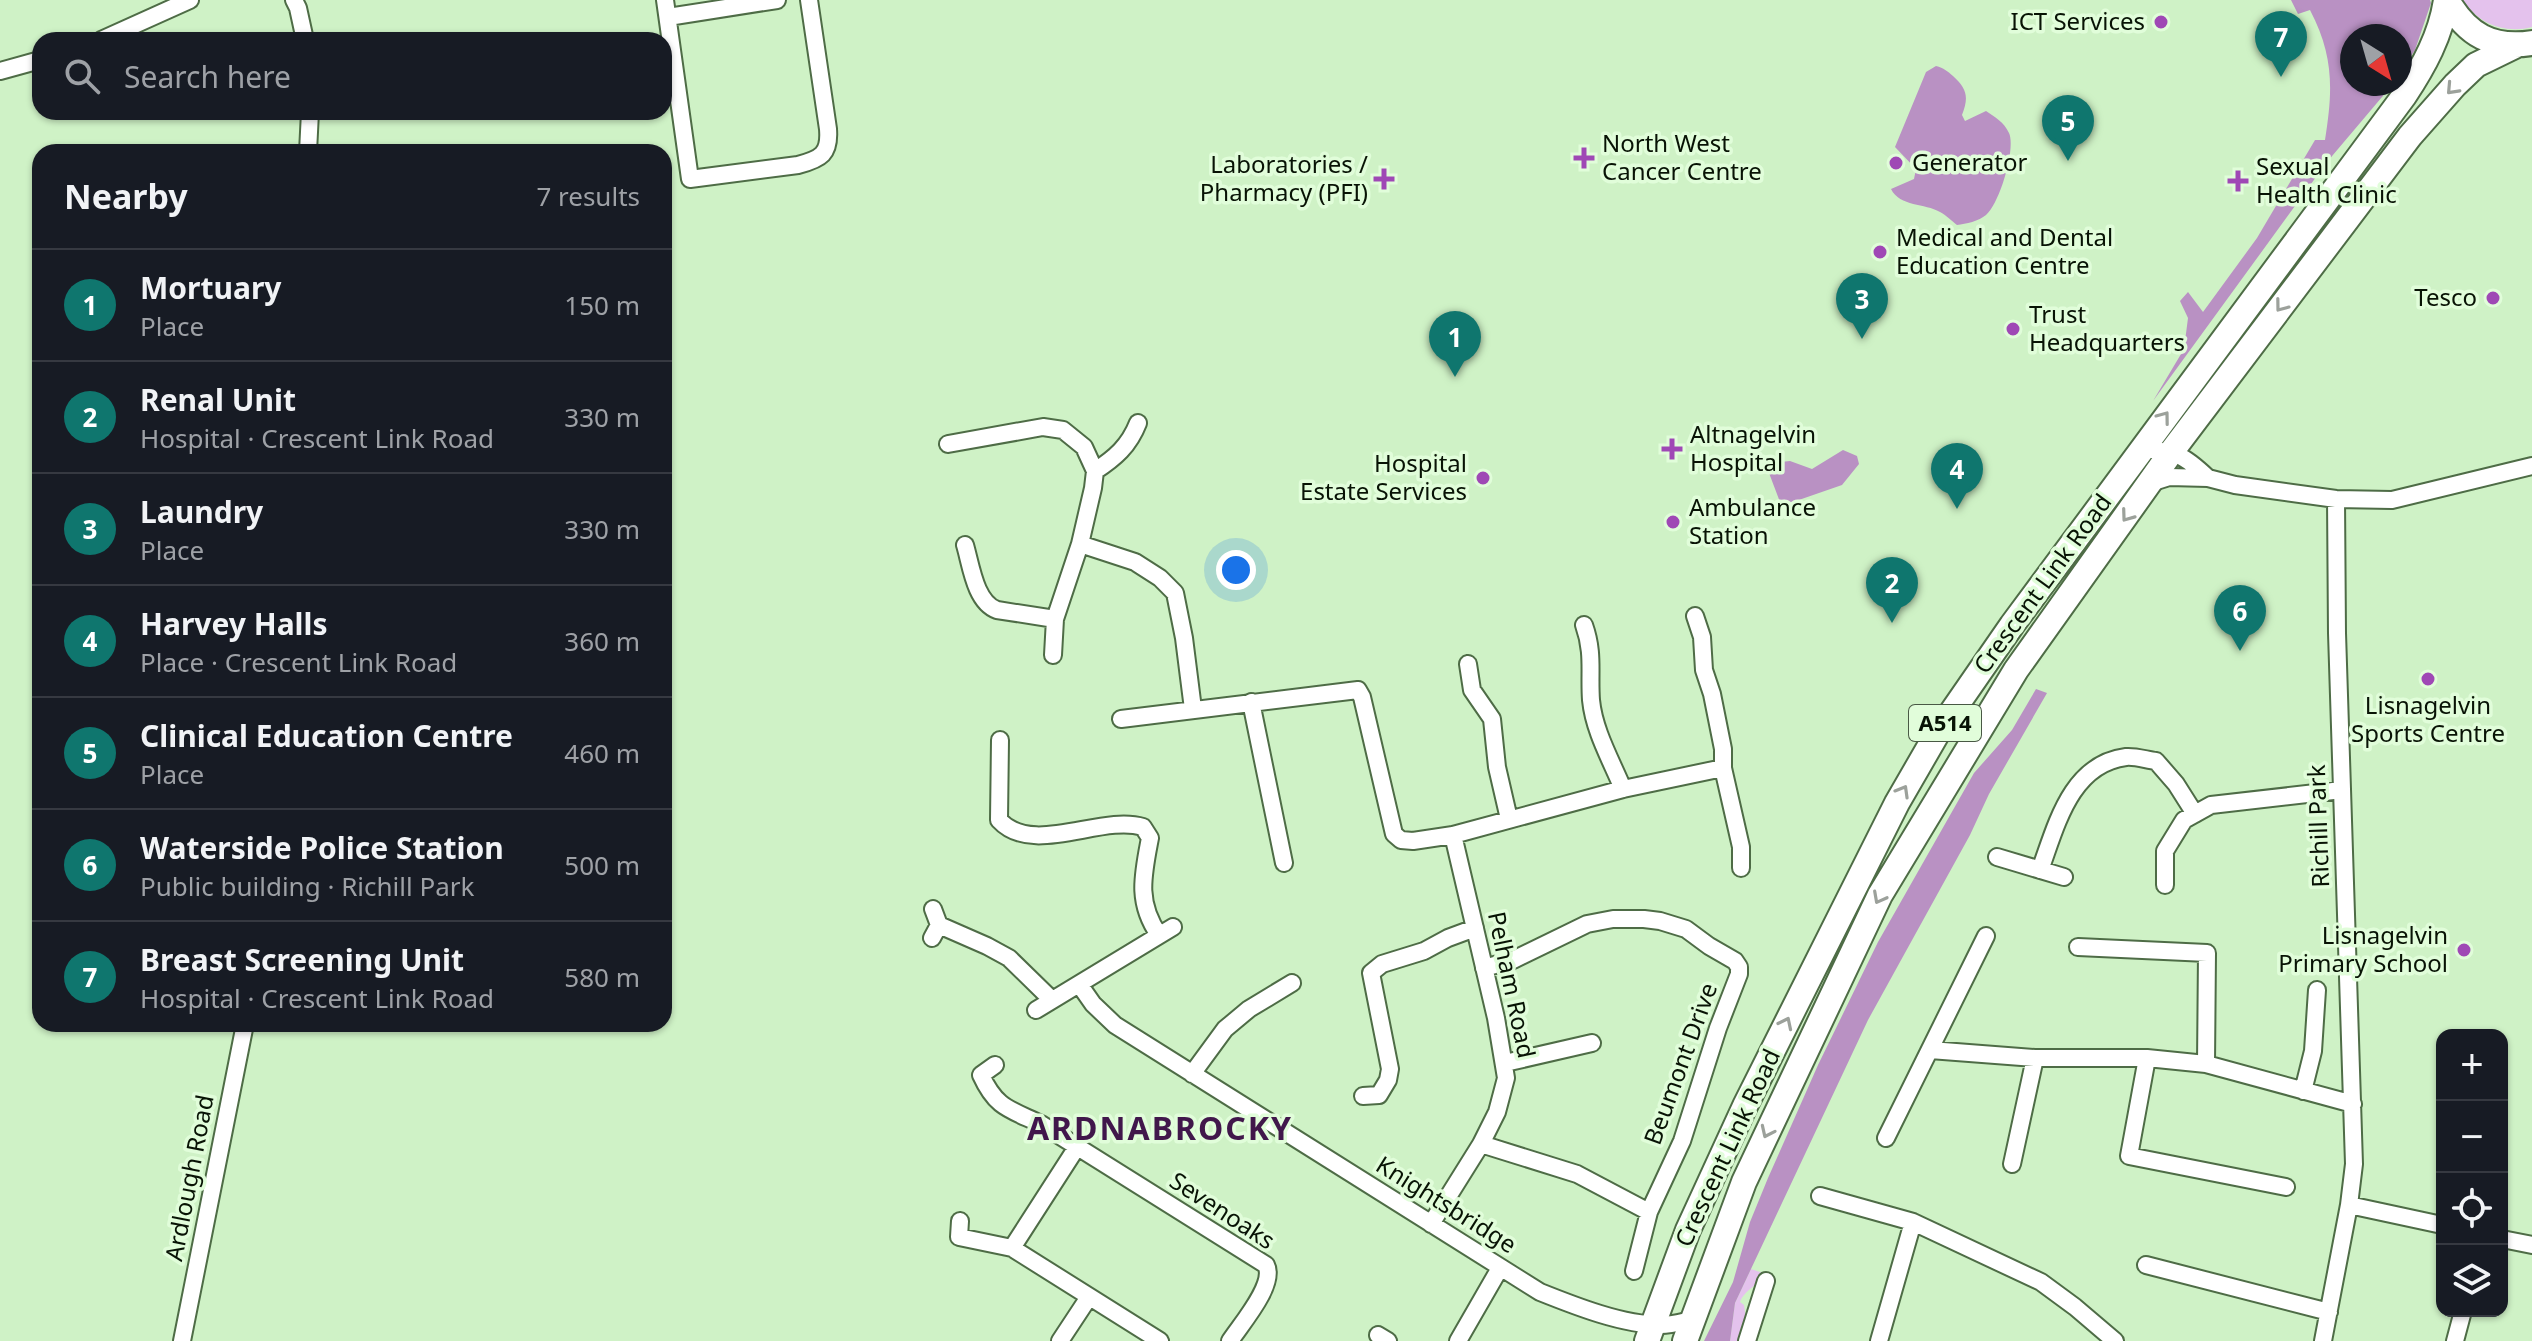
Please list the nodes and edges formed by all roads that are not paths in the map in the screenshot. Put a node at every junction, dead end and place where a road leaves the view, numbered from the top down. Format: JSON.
{"nodes":[{"id":1,"x":190,"y":0,"type":"edge"},
{"id":2,"x":294,"y":0,"type":"edge"},
{"id":3,"x":665,"y":0,"type":"edge"},
{"id":4,"x":777,"y":0,"type":"edge"},
{"id":5,"x":809,"y":0,"type":"edge"},
{"id":6,"x":2447,"y":0,"type":"edge"},
{"id":7,"x":668,"y":17,"type":"junction"},
{"id":8,"x":119,"y":32,"type":"edge"},
{"id":9,"x":303,"y":32,"type":"edge"},
{"id":10,"x":670,"y":32,"type":"edge"},
{"id":11,"x":2524,"y":44,"type":"edge"},
{"id":12,"x":672,"y":46,"type":"edge"},
{"id":13,"x":32,"y":62,"type":"edge"},
{"id":14,"x":0,"y":71,"type":"edge"},
{"id":15,"x":310,"y":120,"type":"edge"},
{"id":16,"x":308,"y":144,"type":"edge"},
{"id":17,"x":1138,"y":423,"type":"dead end"},
{"id":18,"x":948,"y":444,"type":"dead end"},
{"id":19,"x":2141,"y":449,"type":"junction"},
{"id":20,"x":2172,"y":451,"type":"junction"},
{"id":21,"x":2532,"y":466,"type":"edge"},
{"id":22,"x":1095,"y":471,"type":"junction"},
{"id":23,"x":2208,"y":478,"type":"junction"},
{"id":24,"x":2150,"y":483,"type":"junction"},
{"id":25,"x":2336,"y":499,"type":"junction"},
{"id":26,"x":1080,"y":544,"type":"junction"},
{"id":27,"x":965,"y":545,"type":"dead end"},
{"id":28,"x":1695,"y":616,"type":"dead end"},
{"id":29,"x":1055,"y":619,"type":"junction"},
{"id":30,"x":1584,"y":625,"type":"dead end"},
{"id":31,"x":1053,"y":655,"type":"dead end"},
{"id":32,"x":1468,"y":664,"type":"dead end"},
{"id":33,"x":1251,"y":702,"type":"junction"},
{"id":34,"x":1193,"y":709,"type":"junction"},
{"id":35,"x":1121,"y":719,"type":"dead end"},
{"id":36,"x":1000,"y":740,"type":"dead end"},
{"id":37,"x":1723,"y":768,"type":"junction"},
{"id":38,"x":1623,"y":789,"type":"junction"},
{"id":39,"x":2342,"y":790,"type":"junction"},
{"id":40,"x":2195,"y":814,"type":"junction"},
{"id":41,"x":1509,"y":819,"type":"junction"},
{"id":42,"x":1453,"y":835,"type":"junction"},
{"id":43,"x":1997,"y":857,"type":"dead end"},
{"id":44,"x":1284,"y":863,"type":"dead end"},
{"id":45,"x":1741,"y":868,"type":"dead end"},
{"id":46,"x":2040,"y":870,"type":"junction"},
{"id":47,"x":2064,"y":877,"type":"dead end"},
{"id":48,"x":2165,"y":885,"type":"dead end"},
{"id":49,"x":935,"y":924,"type":"dead end"},
{"id":50,"x":1475,"y":928,"type":"junction"},
{"id":51,"x":1986,"y":936,"type":"dead end"},
{"id":52,"x":2078,"y":947,"type":"dead end"},
{"id":53,"x":1484,"y":968,"type":"junction"},
{"id":54,"x":1079,"y":984,"type":"junction"},
{"id":55,"x":2317,"y":990,"type":"dead end"},
{"id":56,"x":1287,"y":994,"type":"dead end"},
{"id":57,"x":1052,"y":1000,"type":"junction"},
{"id":58,"x":1036,"y":1010,"type":"dead end"},
{"id":59,"x":243,"y":1032,"type":"edge"},
{"id":60,"x":1592,"y":1043,"type":"dead end"},
{"id":61,"x":1930,"y":1050,"type":"junction"},
{"id":62,"x":2035,"y":1058,"type":"junction"},
{"id":63,"x":2147,"y":1058,"type":"junction"},
{"id":64,"x":1505,"y":1063,"type":"junction"},
{"id":65,"x":2206,"y":1064,"type":"junction"},
{"id":66,"x":995,"y":1065,"type":"dead end"},
{"id":67,"x":1192,"y":1074,"type":"junction"},
{"id":68,"x":2303,"y":1091,"type":"junction"},
{"id":69,"x":1363,"y":1096,"type":"dead end"},
{"id":70,"x":2353,"y":1104,"type":"junction"},
{"id":71,"x":1886,"y":1138,"type":"dead end"},
{"id":72,"x":1481,"y":1144,"type":"junction"},
{"id":73,"x":1077,"y":1147,"type":"junction"},
{"id":74,"x":2012,"y":1164,"type":"dead end"},
{"id":75,"x":2286,"y":1187,"type":"dead end"},
{"id":76,"x":1820,"y":1196,"type":"dead end"},
{"id":77,"x":2349,"y":1205,"type":"junction"},
{"id":78,"x":1649,"y":1212,"type":"junction"},
{"id":79,"x":960,"y":1221,"type":"dead end"},
{"id":80,"x":1913,"y":1222,"type":"junction"},
{"id":81,"x":1431,"y":1224,"type":"junction"},
{"id":82,"x":2436,"y":1224,"type":"edge"},
{"id":83,"x":2508,"y":1240,"type":"edge"},
{"id":84,"x":2532,"y":1245,"type":"edge"},
{"id":85,"x":1012,"y":1248,"type":"junction"},
{"id":86,"x":2146,"y":1265,"type":"dead end"},
{"id":87,"x":1500,"y":1268,"type":"junction"},
{"id":88,"x":1634,"y":1271,"type":"dead end"},
{"id":89,"x":1766,"y":1281,"type":"dead end"},
{"id":90,"x":1089,"y":1297,"type":"junction"},
{"id":91,"x":2329,"y":1312,"type":"junction"},
{"id":92,"x":2461,"y":1317,"type":"edge"},
{"id":93,"x":1688,"y":1330,"type":"edge"},
{"id":94,"x":1651,"y":1333,"type":"edge"},
{"id":95,"x":182,"y":1341,"type":"edge"},
{"id":96,"x":1060,"y":1341,"type":"edge"},
{"id":97,"x":1160,"y":1341,"type":"edge"},
{"id":98,"x":1230,"y":1341,"type":"edge"},
{"id":99,"x":1458,"y":1341,"type":"edge"},
{"id":100,"x":1747,"y":1341,"type":"edge"},
{"id":101,"x":1879,"y":1341,"type":"edge"},
{"id":102,"x":2115,"y":1341,"type":"edge"},
{"id":103,"x":2323,"y":1341,"type":"edge"},
{"id":104,"x":2455,"y":1341,"type":"edge"}],
"edges":[{"from":1,"to":8,"type":"street"},
{"from":2,"to":9,"type":"street"},
{"from":3,"to":7,"type":"street"},
{"from":4,"to":7,"type":"street"},
{"from":5,"to":12,"type":"street"},
{"from":6,"to":11,"type":"highway","number":"A514"},
{"from":19,"to":6,"type":"highway","name":"Crescent Link Road","number":"A514","one_way":true},
{"from":7,"to":10,"type":"street"},
{"from":11,"to":20,"type":"highway","name":"Crescent Link Road","number":"A514","one_way":true},
{"from":13,"to":14,"type":"street"},
{"from":15,"to":16,"type":"street"},
{"from":17,"to":22,"type":"street"},
{"from":18,"to":22,"type":"street"},
{"from":19,"to":20,"type":"street"},
{"from":94,"to":19,"type":"highway","name":"Crescent Link Road","number":"A514","one_way":true},
{"from":20,"to":23,"type":"street"},
{"from":20,"to":24,"type":"highway","name":"Crescent Link Road","number":"A514"},
{"from":21,"to":25,"type":"street"},
{"from":22,"to":26,"type":"street"},
{"from":23,"to":24,"type":"street"},
{"from":23,"to":25,"type":"street"},
{"from":24,"to":93,"type":"highway","name":"Crescent Link Road","number":"A514","one_way":true},
{"from":25,"to":39,"type":"street","name":"Richill Park"},
{"from":26,"to":29,"type":"street"},
{"from":26,"to":34,"type":"street"},
{"from":27,"to":29,"type":"street"},
{"from":28,"to":37,"type":"street"},
{"from":29,"to":31,"type":"street"},
{"from":30,"to":38,"type":"street"},
{"from":32,"to":41,"type":"street"},
{"from":33,"to":34,"type":"street"},
{"from":33,"to":42,"type":"street"},
{"from":33,"to":44,"type":"street"},
{"from":34,"to":35,"type":"street"},
{"from":36,"to":54,"type":"street"},
{"from":37,"to":38,"type":"street"},
{"from":37,"to":45,"type":"street"},
{"from":38,"to":41,"type":"street"},
{"from":39,"to":40,"type":"street"},
{"from":39,"to":70,"type":"street","name":"Richill Park"},
{"from":40,"to":46,"type":"street"},
{"from":40,"to":48,"type":"street"},
{"from":41,"to":42,"type":"street"},
{"from":42,"to":50,"type":"street","name":"Pelham Road"},
{"from":43,"to":46,"type":"street"},
{"from":46,"to":47,"type":"street"},
{"from":49,"to":57,"type":"street"},
{"from":50,"to":53,"type":"street","name":"Pelham Road"},
{"from":50,"to":69,"type":"street"},
{"from":51,"to":61,"type":"street"},
{"from":52,"to":65,"type":"street"},
{"from":53,"to":64,"type":"street","name":"Pelham Road"},
{"from":53,"to":78,"type":"street","name":"Beumont Drive"},
{"from":54,"to":57,"type":"street"},
{"from":54,"to":67,"type":"street","name":"Knightsbridge"},
{"from":55,"to":68,"type":"street"},
{"from":56,"to":67,"type":"street"},
{"from":57,"to":58,"type":"street"},
{"from":59,"to":95,"type":"street","name":"Ardlough Road"},
{"from":60,"to":64,"type":"street"},
{"from":61,"to":62,"type":"street"},
{"from":61,"to":71,"type":"street"},
{"from":62,"to":63,"type":"street"},
{"from":62,"to":74,"type":"street"},
{"from":63,"to":65,"type":"street"},
{"from":63,"to":75,"type":"street"},
{"from":64,"to":72,"type":"street","name":"Pelham Road"},
{"from":65,"to":68,"type":"street"},
{"from":66,"to":73,"type":"street","name":"Sevenoaks"},
{"from":67,"to":81,"type":"street","name":"Knightsbridge"},
{"from":68,"to":70,"type":"street"},
{"from":70,"to":77,"type":"street","name":"Richill Park"},
{"from":72,"to":78,"type":"street"},
{"from":72,"to":81,"type":"street","name":"Pelham Road"},
{"from":73,"to":85,"type":"street"},
{"from":73,"to":98,"type":"street","name":"Sevenoaks"},
{"from":76,"to":80,"type":"street"},
{"from":77,"to":82,"type":"street"},
{"from":77,"to":91,"type":"street","name":"Richill Park"},
{"from":78,"to":88,"type":"street","name":"Beumont Drive"},
{"from":79,"to":85,"type":"street"},
{"from":80,"to":101,"type":"street"},
{"from":80,"to":102,"type":"street"},
{"from":81,"to":87,"type":"street","name":"Knightsbridge"},
{"from":83,"to":84,"type":"street"},
{"from":85,"to":90,"type":"street"},
{"from":86,"to":91,"type":"street"},
{"from":87,"to":94,"type":"street","name":"Knightsbridge"},
{"from":87,"to":99,"type":"street"},
{"from":89,"to":100,"type":"street"},
{"from":90,"to":96,"type":"street"},
{"from":90,"to":97,"type":"street"},
{"from":91,"to":103,"type":"street","name":"Richill Park"},
{"from":92,"to":104,"type":"street"},
{"from":93,"to":94,"type":"street","name":"Knightsbridge"}]}
